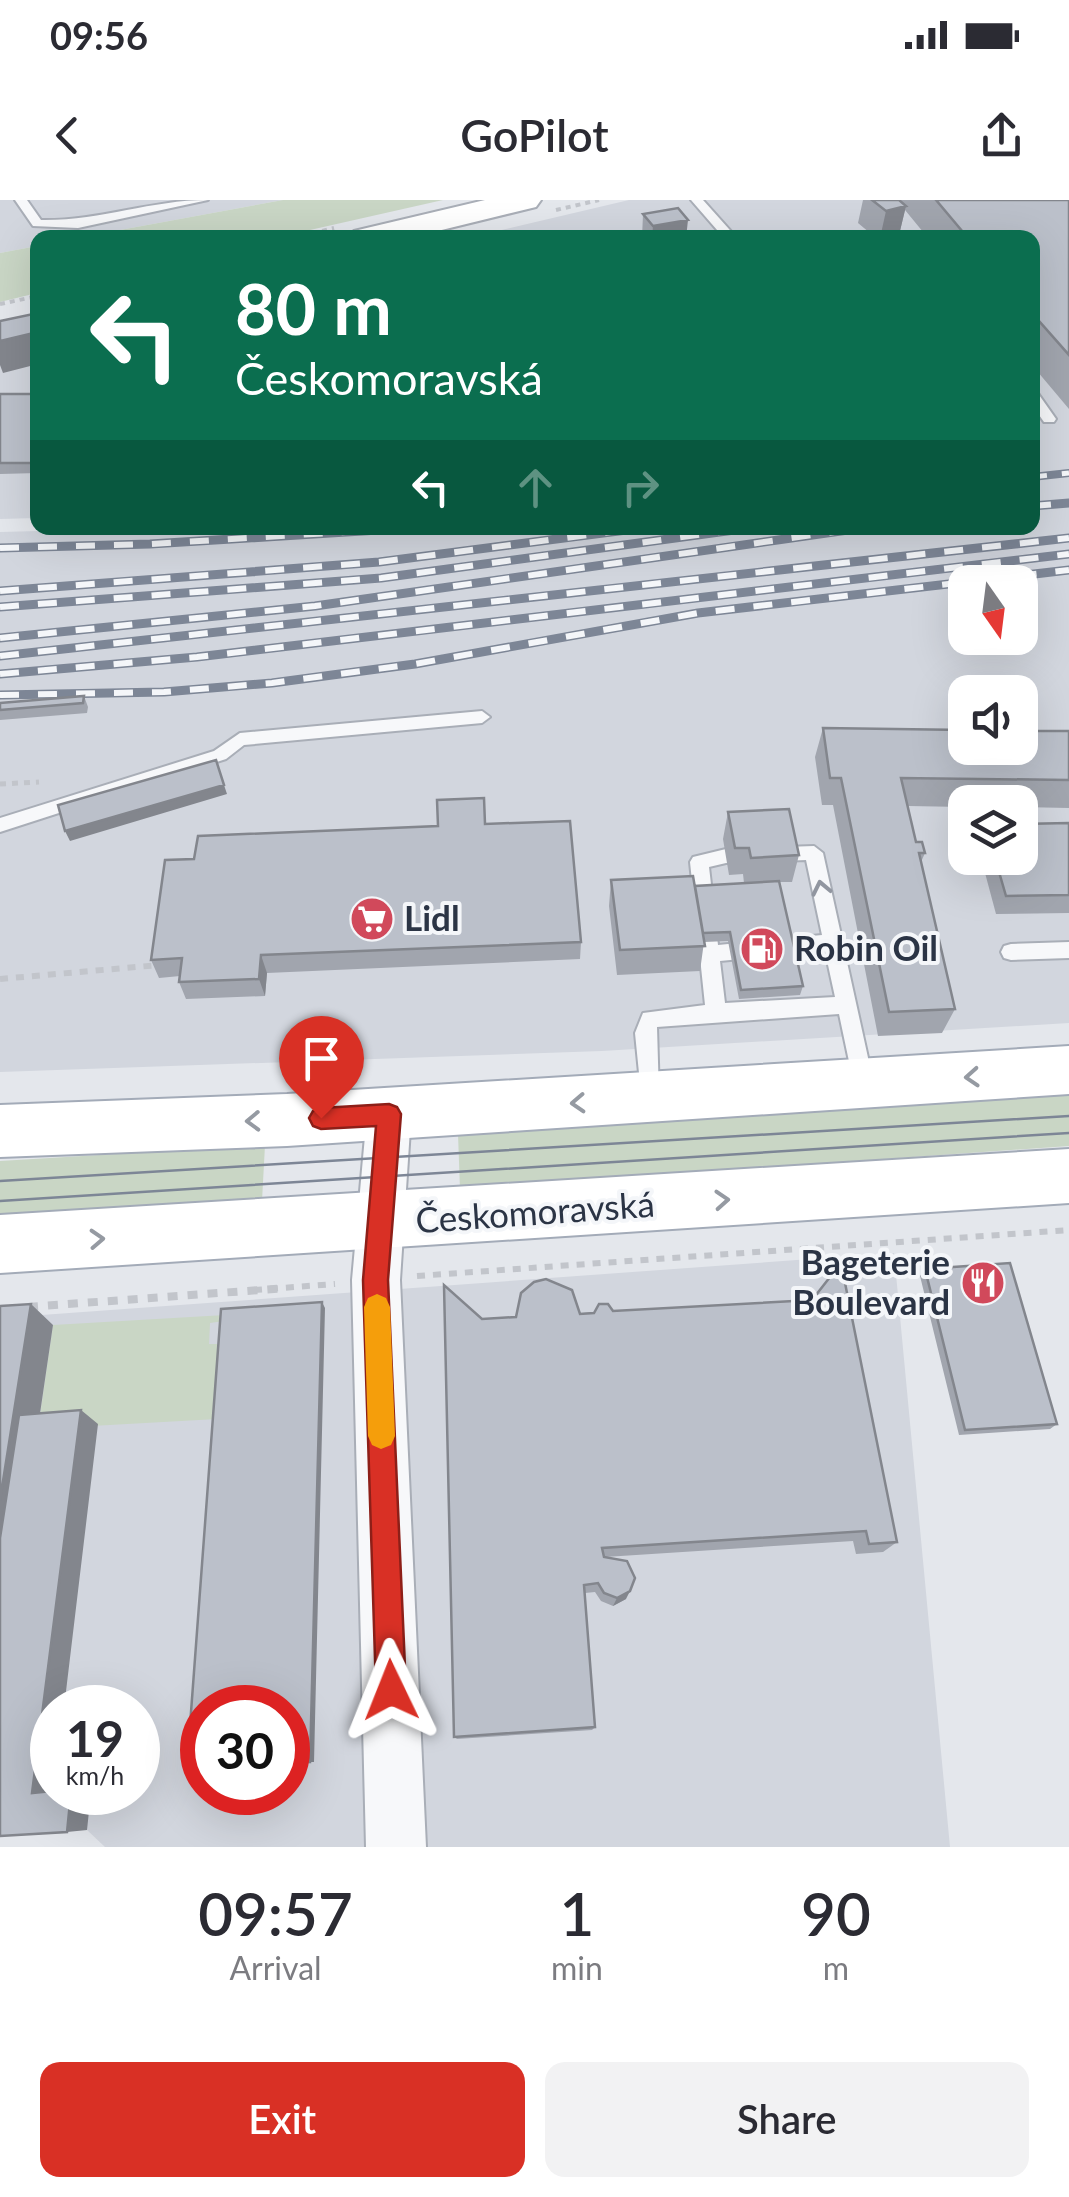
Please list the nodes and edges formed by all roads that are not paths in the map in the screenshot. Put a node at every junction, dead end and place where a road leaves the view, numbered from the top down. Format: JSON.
{"nodes":[{"id":1,"x":21,"y":200,"type":"edge"},
{"id":2,"x":202,"y":200,"type":"edge"},
{"id":3,"x":524,"y":200,"type":"edge"},
{"id":4,"x":696,"y":200,"type":"edge"},
{"id":5,"x":399,"y":230,"type":"edge"},
{"id":6,"x":724,"y":230,"type":"edge"},
{"id":7,"x":1040,"y":405,"type":"edge"},
{"id":8,"x":1050,"y":418,"type":"dead end"},
{"id":9,"x":482,"y":717,"type":"dead end"},
{"id":10,"x":0,"y":824,"type":"edge"},
{"id":11,"x":832,"y":942,"type":"junction"},
{"id":12,"x":1069,"y":950,"type":"edge"},
{"id":13,"x":1011,"y":952,"type":"dead end"},
{"id":14,"x":710,"y":954,"type":"junction"},
{"id":15,"x":846,"y":1005,"type":"junction"},
{"id":16,"x":716,"y":1012,"type":"junction"},
{"id":17,"x":1069,"y":1070,"type":"edge"},
{"id":18,"x":864,"y":1085,"type":"junction"},
{"id":19,"x":649,"y":1099,"type":"junction"},
{"id":20,"x":389,"y":1114,"type":"junction"},
{"id":21,"x":0,"y":1131,"type":"edge"},
{"id":22,"x":1069,"y":1176,"type":"edge"},
{"id":23,"x":0,"y":1244,"type":"edge"},
{"id":24,"x":378,"y":1252,"type":"junction"},
{"id":25,"x":396,"y":1847,"type":"edge"}],
"edges":[{"from":1,"to":2,"type":"lane"},
{"from":3,"to":5,"type":"main road"},
{"from":4,"to":6,"type":"lane"},
{"from":7,"to":8,"type":"lane"},
{"from":9,"to":10,"type":"lane"},
{"from":11,"to":14,"type":"lane"},
{"from":11,"to":14,"type":"lane","one_way":true},
{"from":11,"to":15,"type":"lane"},
{"from":12,"to":13,"type":"lane"},
{"from":14,"to":16,"type":"lane"},
{"from":15,"to":16,"type":"lane"},
{"from":15,"to":18,"type":"lane"},
{"from":16,"to":19,"type":"lane"},
{"from":17,"to":18,"type":"main road","one_way":true},
{"from":18,"to":19,"type":"main road"},
{"from":19,"to":20,"type":"main road","one_way":true},
{"from":20,"to":21,"type":"main road","one_way":true},
{"from":20,"to":24,"type":"street"},
{"from":24,"to":22,"type":"main road","name":"Českomoravská","one_way":true},
{"from":23,"to":24,"type":"main road","name":"Českomoravská","one_way":true},
{"from":24,"to":25,"type":"street"}]}
